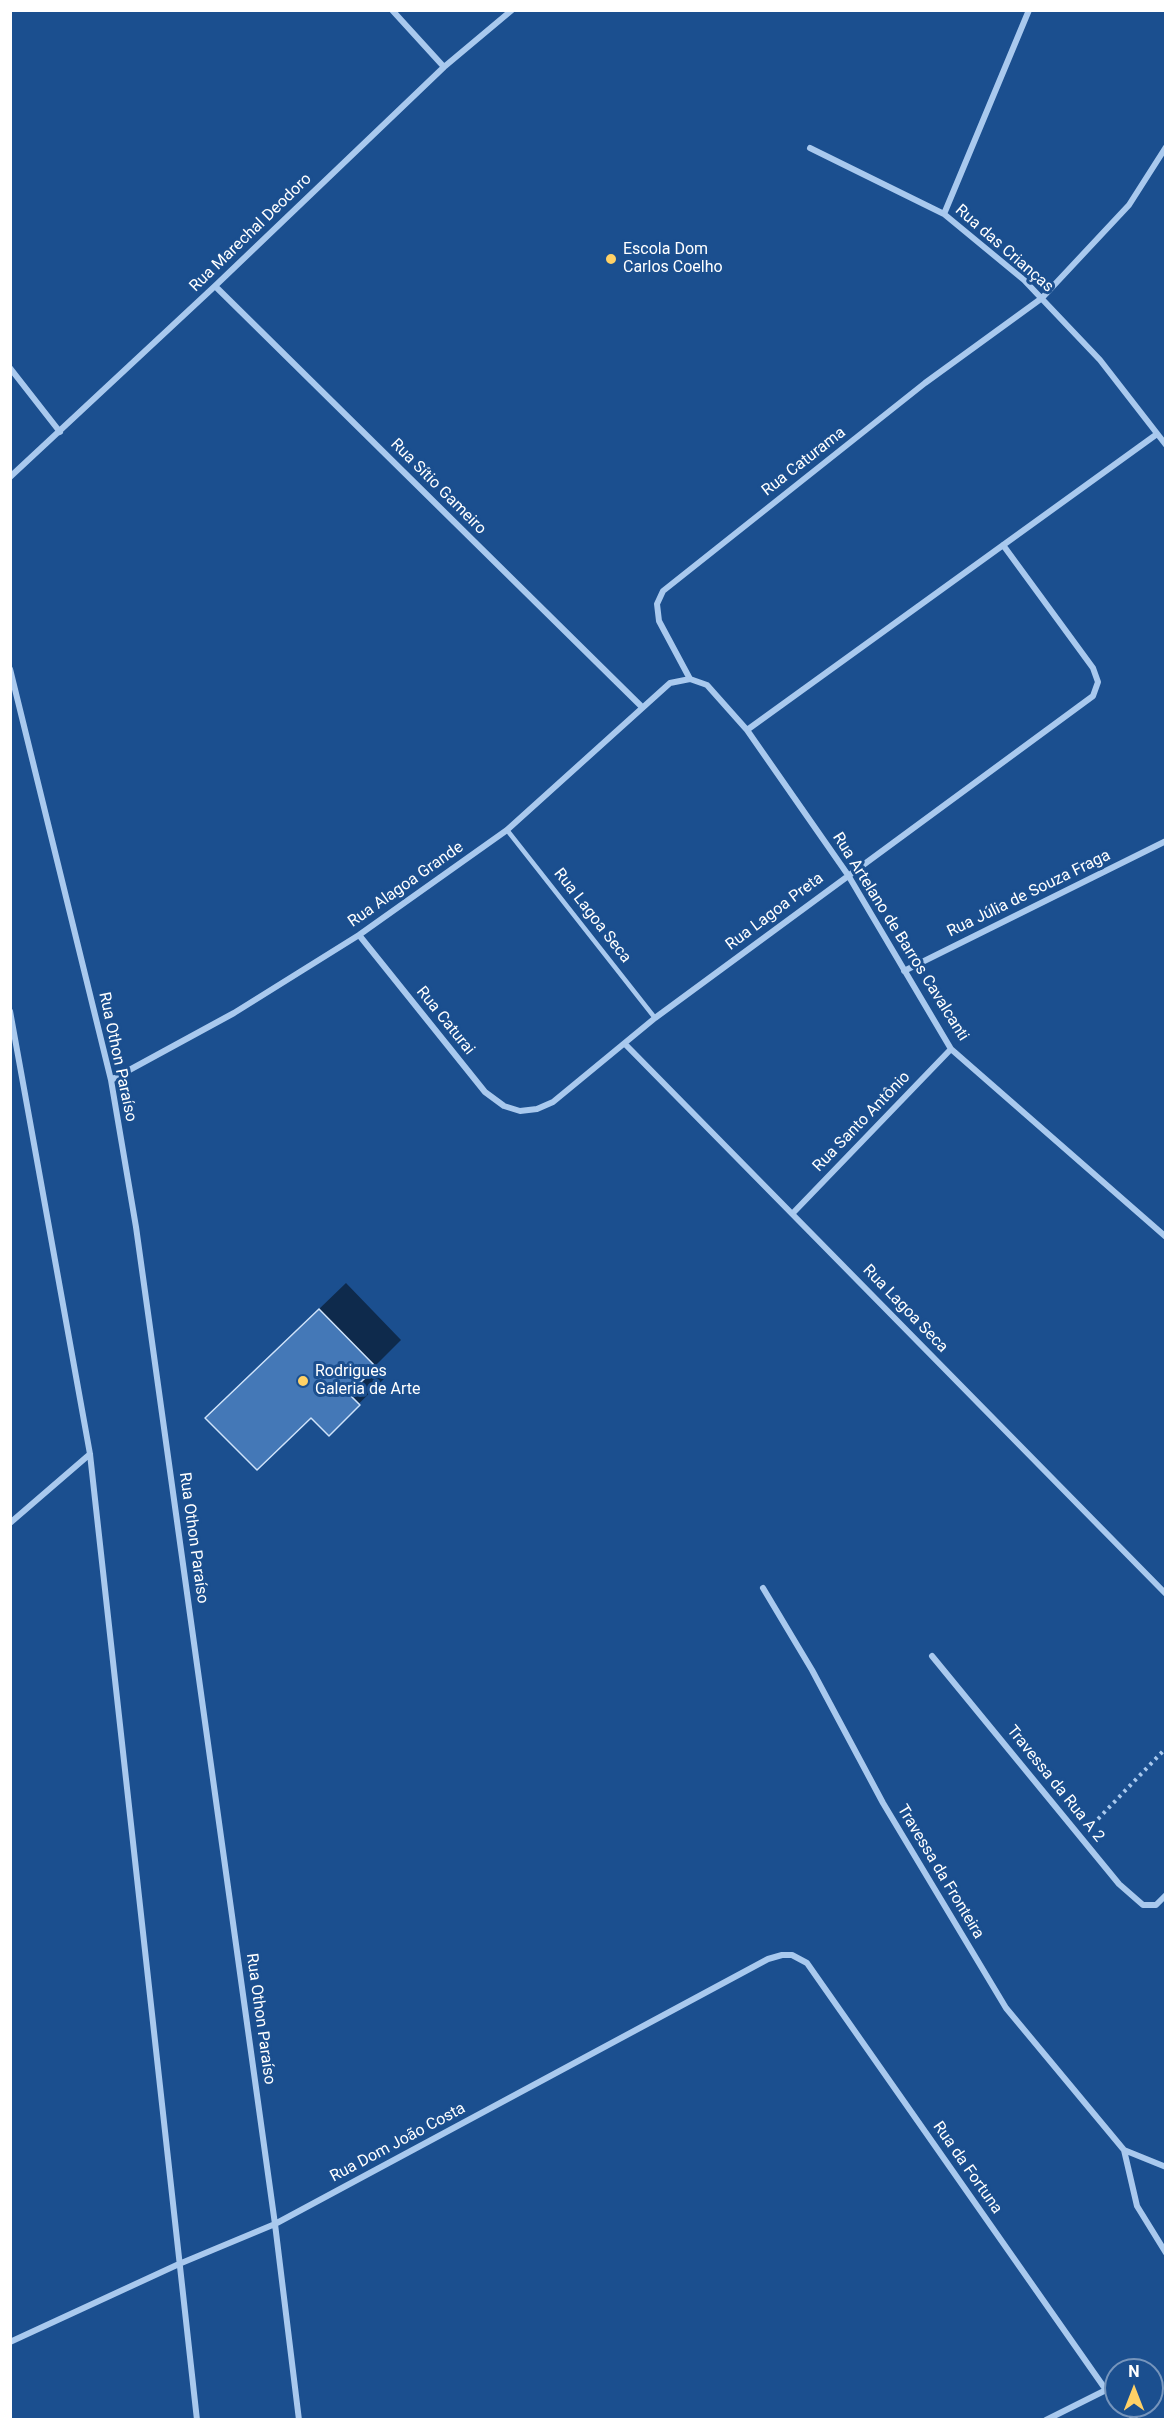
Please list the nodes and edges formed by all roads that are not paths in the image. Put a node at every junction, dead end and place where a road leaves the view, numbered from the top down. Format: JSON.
{"nodes":[{"id":1,"x":392,"y":10,"type":"edge"},
{"id":2,"x":512,"y":10,"type":"edge"},
{"id":3,"x":1029,"y":10,"type":"edge"},
{"id":4,"x":444,"y":66,"type":"junction"},
{"id":5,"x":1166,"y":147,"type":"edge"},
{"id":6,"x":810,"y":148,"type":"dead end"},
{"id":7,"x":944,"y":214,"type":"junction"},
{"id":8,"x":215,"y":286,"type":"junction"},
{"id":9,"x":1042,"y":298,"type":"junction"},
{"id":10,"x":10,"y":368,"type":"edge"},
{"id":11,"x":60,"y":432,"type":"junction"},
{"id":12,"x":1157,"y":434,"type":"junction"},
{"id":13,"x":1166,"y":445,"type":"edge"},
{"id":14,"x":10,"y":477,"type":"edge"},
{"id":15,"x":1003,"y":545,"type":"junction"},
{"id":16,"x":10,"y":669,"type":"edge"},
{"id":17,"x":690,"y":679,"type":"junction"},
{"id":18,"x":642,"y":707,"type":"junction"},
{"id":19,"x":747,"y":730,"type":"junction"},
{"id":20,"x":507,"y":830,"type":"junction"},
{"id":21,"x":1166,"y":841,"type":"edge"},
{"id":22,"x":848,"y":874,"type":"junction"},
{"id":23,"x":359,"y":935,"type":"junction"},
{"id":24,"x":904,"y":971,"type":"junction"},
{"id":25,"x":10,"y":1011,"type":"edge"},
{"id":26,"x":655,"y":1018,"type":"junction"},
{"id":27,"x":625,"y":1044,"type":"junction"},
{"id":28,"x":951,"y":1049,"type":"junction"},
{"id":29,"x":111,"y":1080,"type":"junction"},
{"id":30,"x":520,"y":1111,"type":"joint"},
{"id":31,"x":793,"y":1213,"type":"junction"},
{"id":32,"x":1166,"y":1237,"type":"edge"},
{"id":33,"x":90,"y":1454,"type":"junction"},
{"id":34,"x":10,"y":1523,"type":"edge"},
{"id":35,"x":763,"y":1588,"type":"dead end"},
{"id":36,"x":1166,"y":1594,"type":"edge"},
{"id":37,"x":932,"y":1656,"type":"dead end"},
{"id":38,"x":1166,"y":1895,"type":"edge"},
{"id":39,"x":792,"y":1955,"type":"joint"},
{"id":40,"x":1124,"y":2150,"type":"junction"},
{"id":41,"x":1166,"y":2167,"type":"edge"},
{"id":42,"x":275,"y":2224,"type":"junction"},
{"id":43,"x":1166,"y":2253,"type":"edge"},
{"id":44,"x":179,"y":2264,"type":"junction"},
{"id":45,"x":10,"y":2342,"type":"edge"},
{"id":46,"x":1104,"y":2387,"type":"edge"},
{"id":47,"x":1104,"y":2391,"type":"edge"},
{"id":48,"x":197,"y":2420,"type":"edge"},
{"id":49,"x":299,"y":2420,"type":"edge"},
{"id":50,"x":1046,"y":2420,"type":"edge"}],
"edges":[{"from":1,"to":4,"type":"street"},
{"from":2,"to":4,"type":"street","name":"Rua Marechal Deodoro"},
{"from":3,"to":7,"type":"street"},
{"from":4,"to":8,"type":"street","name":"Rua Marechal Deodoro"},
{"from":5,"to":9,"type":"street","name":"Rua Caturama"},
{"from":6,"to":7,"type":"street","name":"Rua das Crianças"},
{"from":7,"to":9,"type":"street","name":"Rua das Crianças"},
{"from":8,"to":11,"type":"street","name":"Rua Marechal Deodoro"},
{"from":8,"to":18,"type":"street","name":"Rua Sítio Gameiro"},
{"from":9,"to":12,"type":"street","name":"Rua das Crianças"},
{"from":9,"to":17,"type":"street","name":"Rua Caturama"},
{"from":10,"to":11,"type":"street"},
{"from":11,"to":14,"type":"street","name":"Rua Marechal Deodoro"},
{"from":12,"to":13,"type":"street","name":"Rua das Crianças"},
{"from":12,"to":15,"type":"street"},
{"from":15,"to":19,"type":"street"},
{"from":15,"to":22,"type":"street","name":"Rua Lagoa Preta"},
{"from":16,"to":29,"type":"street","name":"Rua Othon Paraíso"},
{"from":17,"to":18,"type":"street","name":"Rua Alagoa Grande"},
{"from":17,"to":19,"type":"street","name":"Rua Artelano de Barros Cavalcanti"},
{"from":18,"to":20,"type":"street","name":"Rua Alagoa Grande"},
{"from":19,"to":22,"type":"street","name":"Rua Artelano de Barros Cavalcanti"},
{"from":20,"to":23,"type":"street","name":"Rua Alagoa Grande"},
{"from":20,"to":26,"type":"lane","name":"Rua Lagoa Seca"},
{"from":21,"to":24,"type":"street","name":"Rua Júlia de Souza Fraga"},
{"from":22,"to":24,"type":"street","name":"Rua Artelano de Barros Cavalcanti"},
{"from":22,"to":26,"type":"street","name":"Rua Lagoa Preta"},
{"from":23,"to":29,"type":"street","name":"Rua Alagoa Grande"},
{"from":23,"to":30,"type":"street","name":"Rua Caturai"},
{"from":24,"to":28,"type":"street","name":"Rua Artelano de Barros Cavalcanti"},
{"from":25,"to":33,"type":"street"},
{"from":26,"to":27,"type":"street","name":"Rua Lagoa Preta"},
{"from":27,"to":30,"type":"street","name":"Rua Lagoa Preta"},
{"from":27,"to":31,"type":"street","name":"Rua Lagoa Seca"},
{"from":28,"to":31,"type":"street","name":"Rua Santo Antônio"},
{"from":28,"to":32,"type":"street","name":"Rua Artelano de Barros Cavalcanti"},
{"from":29,"to":42,"type":"street","name":"Rua Othon Paraíso"},
{"from":31,"to":36,"type":"street","name":"Rua Lagoa Seca"},
{"from":33,"to":34,"type":"street"},
{"from":33,"to":44,"type":"street"},
{"from":35,"to":40,"type":"street","name":"Travessa da Fronteira"},
{"from":37,"to":38,"type":"street","name":"Travessa da Rua A 2"},
{"from":39,"to":42,"type":"street","name":"Rua Dom João Costa"},
{"from":39,"to":46,"type":"street","name":"Rua da Fortuna"},
{"from":40,"to":41,"type":"street","name":"Travessa da Fronteira"},
{"from":40,"to":43,"type":"street","name":"Travessa da Fronteira"},
{"from":42,"to":44,"type":"street","name":"Rua Dom João Costa"},
{"from":42,"to":49,"type":"street","name":"Rua Othon Paraíso"},
{"from":44,"to":45,"type":"street","name":"Rua Dom João Costa"},
{"from":44,"to":48,"type":"street"},
{"from":47,"to":50,"type":"street"}]}
